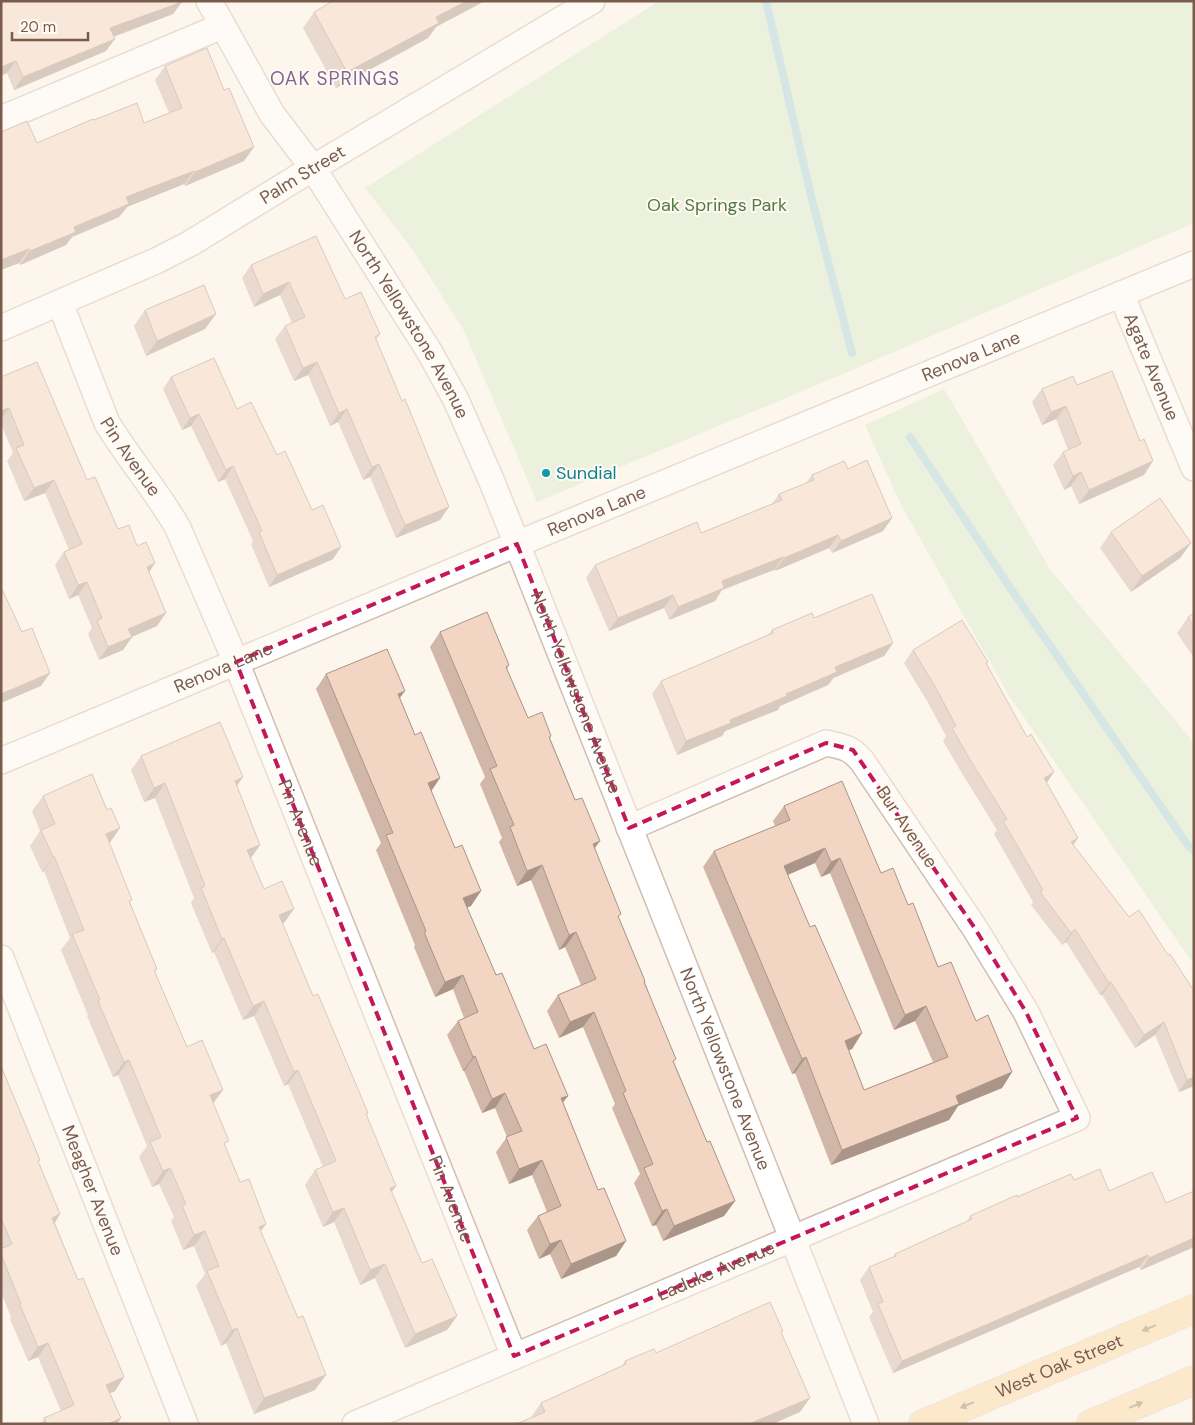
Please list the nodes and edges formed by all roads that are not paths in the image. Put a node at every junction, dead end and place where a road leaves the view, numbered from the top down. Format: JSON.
{"nodes":[{"id":1,"x":209,"y":1,"type":"edge"},
{"id":2,"x":592,"y":1,"type":"edge"},
{"id":3,"x":222,"y":26,"type":"junction"},
{"id":4,"x":1,"y":119,"type":"edge"},
{"id":5,"x":313,"y":168,"type":"junction"},
{"id":6,"x":1194,"y":264,"type":"edge"},
{"id":7,"x":1121,"y":294,"type":"junction"},
{"id":8,"x":60,"y":303,"type":"junction"},
{"id":9,"x":1,"y":328,"type":"edge"},
{"id":10,"x":1194,"y":468,"type":"edge"},
{"id":11,"x":517,"y":544,"type":"junction"},
{"id":12,"x":236,"y":662,"type":"junction"},
{"id":13,"x":1,"y":761,"type":"edge"},
{"id":14,"x":629,"y":828,"type":"junction"},
{"id":15,"x":1,"y":958,"type":"edge"},
{"id":16,"x":1077,"y":1118,"type":"joint"},
{"id":17,"x":792,"y":1238,"type":"junction"},
{"id":18,"x":1194,"y":1309,"type":"edge"},
{"id":19,"x":514,"y":1356,"type":"junction"},
{"id":20,"x":1194,"y":1380,"type":"edge"},
{"id":21,"x":185,"y":1424,"type":"edge"},
{"id":22,"x":355,"y":1424,"type":"edge"},
{"id":23,"x":866,"y":1424,"type":"edge"},
{"id":24,"x":923,"y":1424,"type":"edge"},
{"id":25,"x":1091,"y":1424,"type":"edge"}],
"edges":[{"from":1,"to":3,"type":"street","name":"North Yellowstone Avenue"},
{"from":2,"to":5,"type":"street","name":"Palm Street"},
{"from":3,"to":4,"type":"street"},
{"from":3,"to":5,"type":"street","name":"North Yellowstone Avenue"},
{"from":5,"to":8,"type":"street","name":"Palm Street"},
{"from":5,"to":11,"type":"street","name":"North Yellowstone Avenue"},
{"from":6,"to":7,"type":"street","name":"Renova Lane"},
{"from":7,"to":10,"type":"street","name":"Agate Avenue"},
{"from":7,"to":11,"type":"street","name":"Renova Lane"},
{"from":8,"to":9,"type":"street","name":"Palm Street"},
{"from":8,"to":12,"type":"street","name":"Pin Avenue"},
{"from":11,"to":12,"type":"street","name":"Renova Lane"},
{"from":11,"to":14,"type":"street","name":"North Yellowstone Avenue"},
{"from":12,"to":13,"type":"street","name":"Renova Lane"},
{"from":12,"to":19,"type":"street","name":"Pin Avenue"},
{"from":14,"to":16,"type":"street","name":"Bur Avenue"},
{"from":14,"to":17,"type":"street","name":"North Yellowstone Avenue"},
{"from":15,"to":21,"type":"street","name":"Meagher Avenue"},
{"from":16,"to":17,"type":"street","name":"Laduke Avenue"},
{"from":17,"to":19,"type":"street","name":"Laduke Avenue"},
{"from":17,"to":23,"type":"street","name":"North Yellowstone Avenue"},
{"from":18,"to":24,"type":"main road","name":"West Oak Street","one_way":true},
{"from":19,"to":22,"type":"street","name":"Laduke Avenue"},
{"from":25,"to":20,"type":"main road","one_way":true}]}
